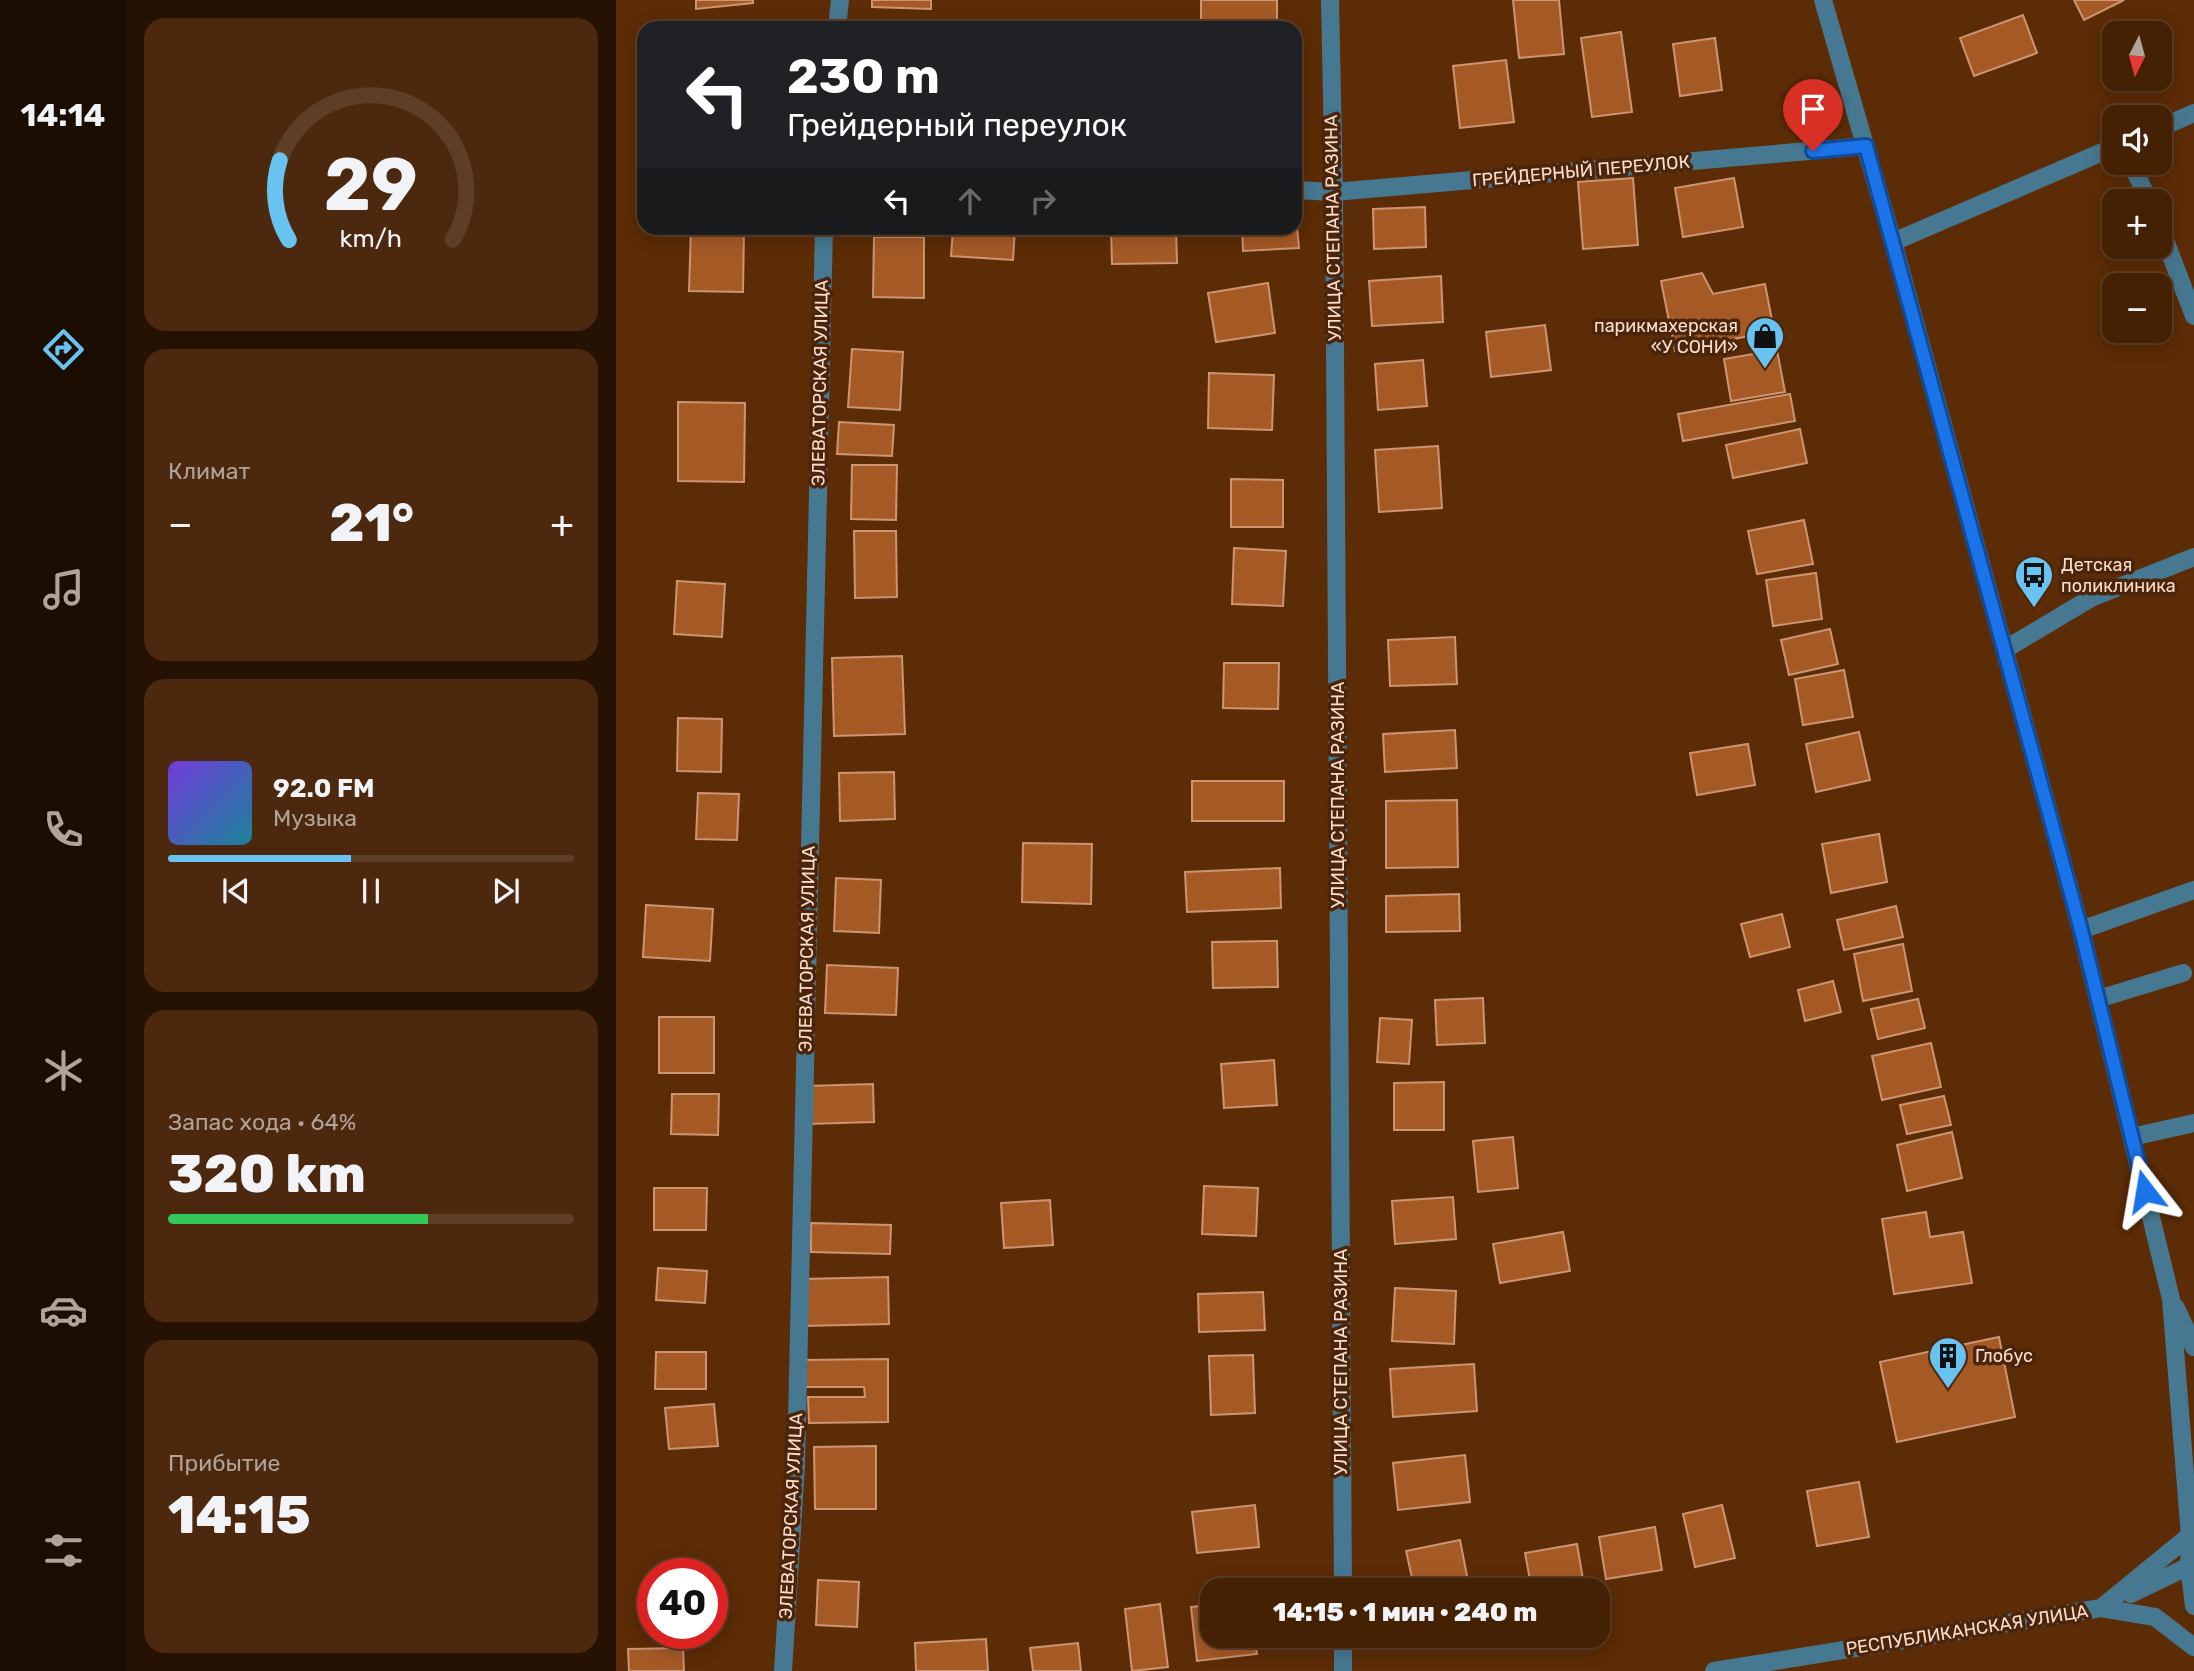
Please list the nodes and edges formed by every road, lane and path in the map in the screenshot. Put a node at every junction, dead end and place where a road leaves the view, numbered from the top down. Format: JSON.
{"nodes":[{"id":1,"x":840,"y":0,"type":"edge"},
{"id":2,"x":1330,"y":0,"type":"edge"},
{"id":3,"x":1823,"y":0,"type":"edge"},
{"id":4,"x":838,"y":21,"type":"edge"},
{"id":5,"x":2194,"y":113,"type":"edge"},
{"id":6,"x":2172,"y":123,"type":"edge"},
{"id":7,"x":1866,"y":146,"type":"junction"},
{"id":8,"x":2102,"y":152,"type":"edge"},
{"id":9,"x":1302,"y":190,"type":"edge"},
{"id":10,"x":1334,"y":192,"type":"junction"},
{"id":11,"x":824,"y":235,"type":"edge"},
{"id":12,"x":1893,"y":242,"type":"junction"},
{"id":13,"x":2172,"y":258,"type":"edge"},
{"id":14,"x":2194,"y":316,"type":"edge"},
{"id":15,"x":2194,"y":557,"type":"edge"},
{"id":16,"x":2004,"y":650,"type":"junction"},
{"id":17,"x":2194,"y":890,"type":"edge"},
{"id":18,"x":2081,"y":930,"type":"junction"},
{"id":19,"x":2183,"y":973,"type":"dead end"},
{"id":20,"x":2098,"y":999,"type":"junction"},
{"id":21,"x":2194,"y":1123,"type":"edge"},
{"id":22,"x":2132,"y":1138,"type":"junction"},
{"id":23,"x":2171,"y":1299,"type":"junction"},
{"id":24,"x":2194,"y":1318,"type":"edge"},
{"id":25,"x":2194,"y":1347,"type":"edge"},
{"id":26,"x":2192,"y":1535,"type":"edge"},
{"id":27,"x":2191,"y":1565,"type":"edge"},
{"id":28,"x":1343,"y":1578,"type":"edge"},
{"id":29,"x":2194,"y":1606,"type":"edge"},
{"id":30,"x":2101,"y":1608,"type":"junction"},
{"id":31,"x":2194,"y":1647,"type":"edge"},
{"id":32,"x":1343,"y":1648,"type":"edge"},
{"id":33,"x":783,"y":1671,"type":"edge"},
{"id":34,"x":1343,"y":1671,"type":"edge"},
{"id":35,"x":1714,"y":1671,"type":"edge"}],
"edges":[{"from":1,"to":4,"type":"street"},
{"from":2,"to":10,"type":"street","name":"УЛИЦА СТЕПАНА РАЗИНА"},
{"from":3,"to":7,"type":"street"},
{"from":5,"to":6,"type":"street"},
{"from":7,"to":10,"type":"street","name":"ГРЕЙДЕРНЫЙ ПЕРЕУЛОК"},
{"from":7,"to":12,"type":"street"},
{"from":8,"to":12,"type":"street"},
{"from":9,"to":10,"type":"street","name":"ГРЕЙДЕРНЫЙ ПЕРЕУЛОК"},
{"from":10,"to":28,"type":"street","name":"УЛИЦА СТЕПАНА РАЗИНА"},
{"from":11,"to":33,"type":"street","name":"ЭЛЕВАТОРСКАЯ УЛИЦА"},
{"from":12,"to":16,"type":"street"},
{"from":13,"to":14,"type":"street"},
{"from":15,"to":16,"type":"street"},
{"from":16,"to":18,"type":"street"},
{"from":17,"to":18,"type":"street"},
{"from":18,"to":20,"type":"street"},
{"from":19,"to":20,"type":"street"},
{"from":20,"to":22,"type":"street"},
{"from":21,"to":22,"type":"street"},
{"from":22,"to":23,"type":"street"},
{"from":23,"to":24,"type":"street"},
{"from":23,"to":25,"type":"street"},
{"from":23,"to":26,"type":"street"},
{"from":26,"to":27,"type":"street"},
{"from":26,"to":30,"type":"street","name":"РЕСПУБЛИКАНСКАЯ УЛИЦА"},
{"from":27,"to":29,"type":"street"},
{"from":27,"to":30,"type":"street"},
{"from":30,"to":31,"type":"street"},
{"from":30,"to":35,"type":"street","name":"РЕСПУБЛИКАНСКАЯ УЛИЦА"},
{"from":32,"to":34,"type":"street"}]}
